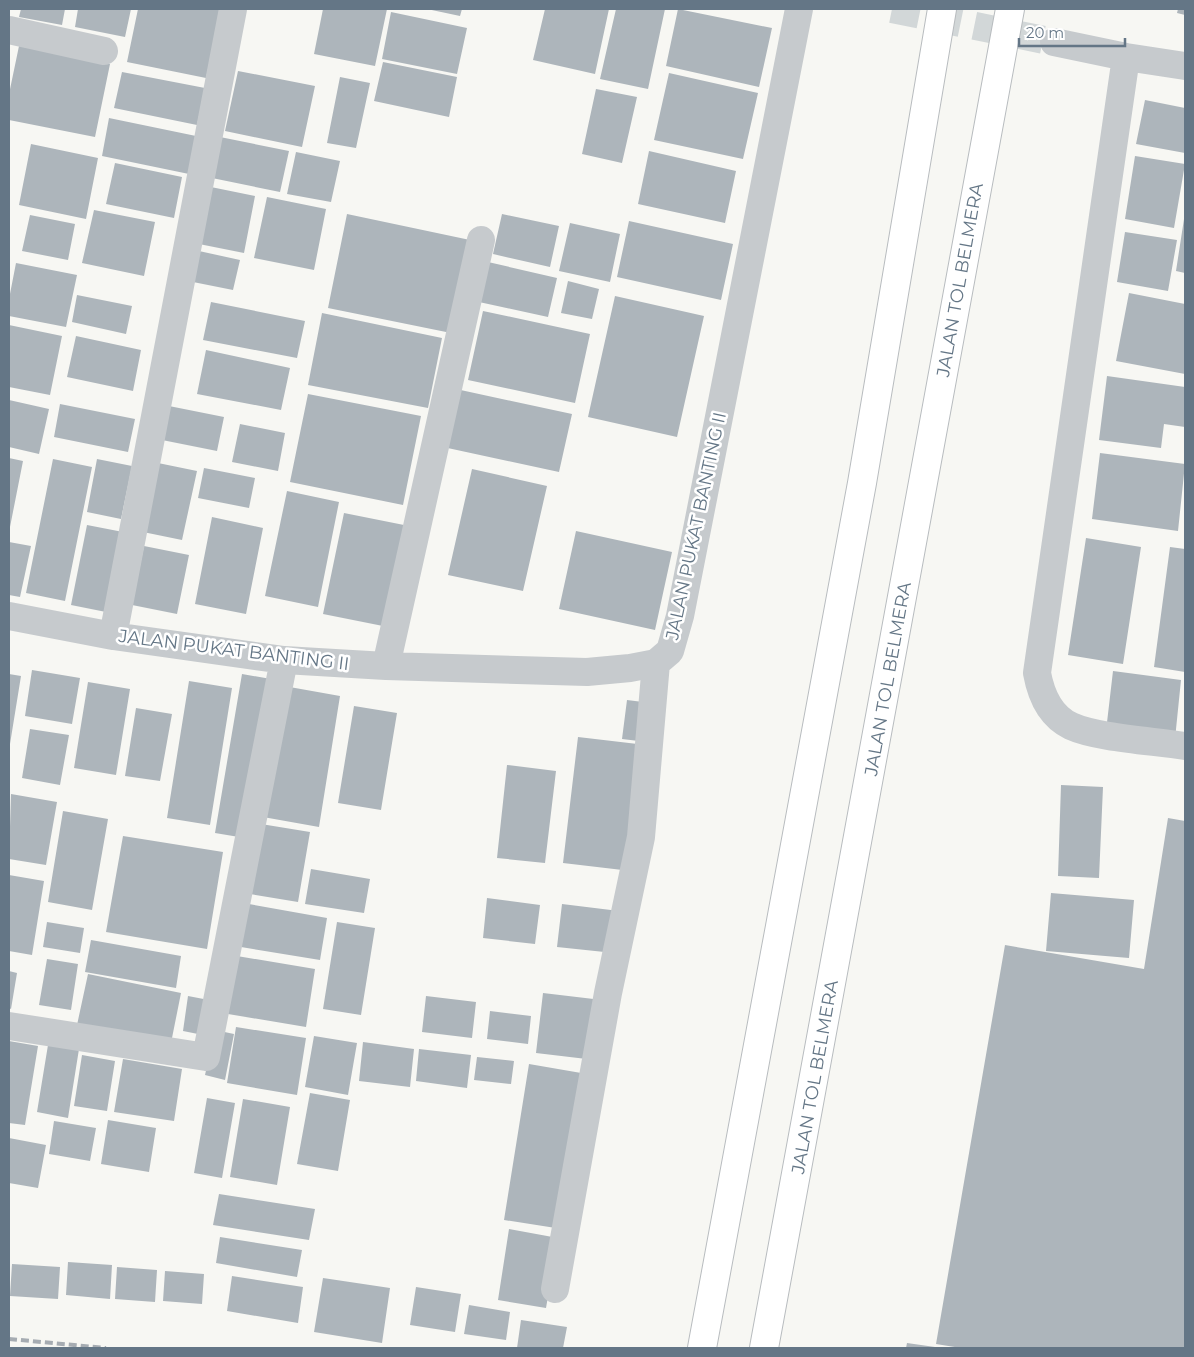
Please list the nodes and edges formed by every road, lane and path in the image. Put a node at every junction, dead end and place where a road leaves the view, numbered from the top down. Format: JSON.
{"nodes":[{"id":1,"x":233,"y":9,"type":"edge"},
{"id":2,"x":799,"y":9,"type":"edge"},
{"id":3,"x":942,"y":9,"type":"edge"},
{"id":4,"x":1010,"y":9,"type":"edge"},
{"id":5,"x":9,"y":30,"type":"edge"},
{"id":6,"x":1054,"y":42,"type":"tunnel mouth"},
{"id":7,"x":104,"y":51,"type":"dead end"},
{"id":8,"x":1126,"y":57,"type":"junction"},
{"id":9,"x":1185,"y":66,"type":"edge"},
{"id":10,"x":481,"y":240,"type":"dead end"},
{"id":11,"x":9,"y":616,"type":"edge"},
{"id":12,"x":113,"y":636,"type":"junction"},
{"id":13,"x":284,"y":660,"type":"junction"},
{"id":14,"x":656,"y":663,"type":"junction"},
{"id":15,"x":386,"y":666,"type":"junction"},
{"id":16,"x":1185,"y":746,"type":"edge"},
{"id":17,"x":9,"y":1026,"type":"edge"},
{"id":18,"x":555,"y":1288,"type":"dead end"},
{"id":19,"x":702,"y":1348,"type":"edge"},
{"id":20,"x":764,"y":1348,"type":"edge"}],
"edges":[{"from":1,"to":12,"type":"street"},
{"from":2,"to":14,"type":"street","name":"JALAN PUKAT BANTING II"},
{"from":3,"to":19,"type":"highway"},
{"from":4,"to":20,"type":"highway","name":"JALAN TOL BELMERA"},
{"from":5,"to":7,"type":"street"},
{"from":6,"to":8,"type":"street"},
{"from":8,"to":9,"type":"street"},
{"from":8,"to":16,"type":"street"},
{"from":10,"to":15,"type":"street"},
{"from":11,"to":12,"type":"street","name":"JALAN PUKAT BANTING II"},
{"from":12,"to":13,"type":"street","name":"JALAN PUKAT BANTING II"},
{"from":13,"to":15,"type":"street","name":"JALAN PUKAT BANTING II"},
{"from":13,"to":17,"type":"street"},
{"from":14,"to":15,"type":"street","name":"JALAN PUKAT BANTING II"},
{"from":14,"to":18,"type":"street"}]}
